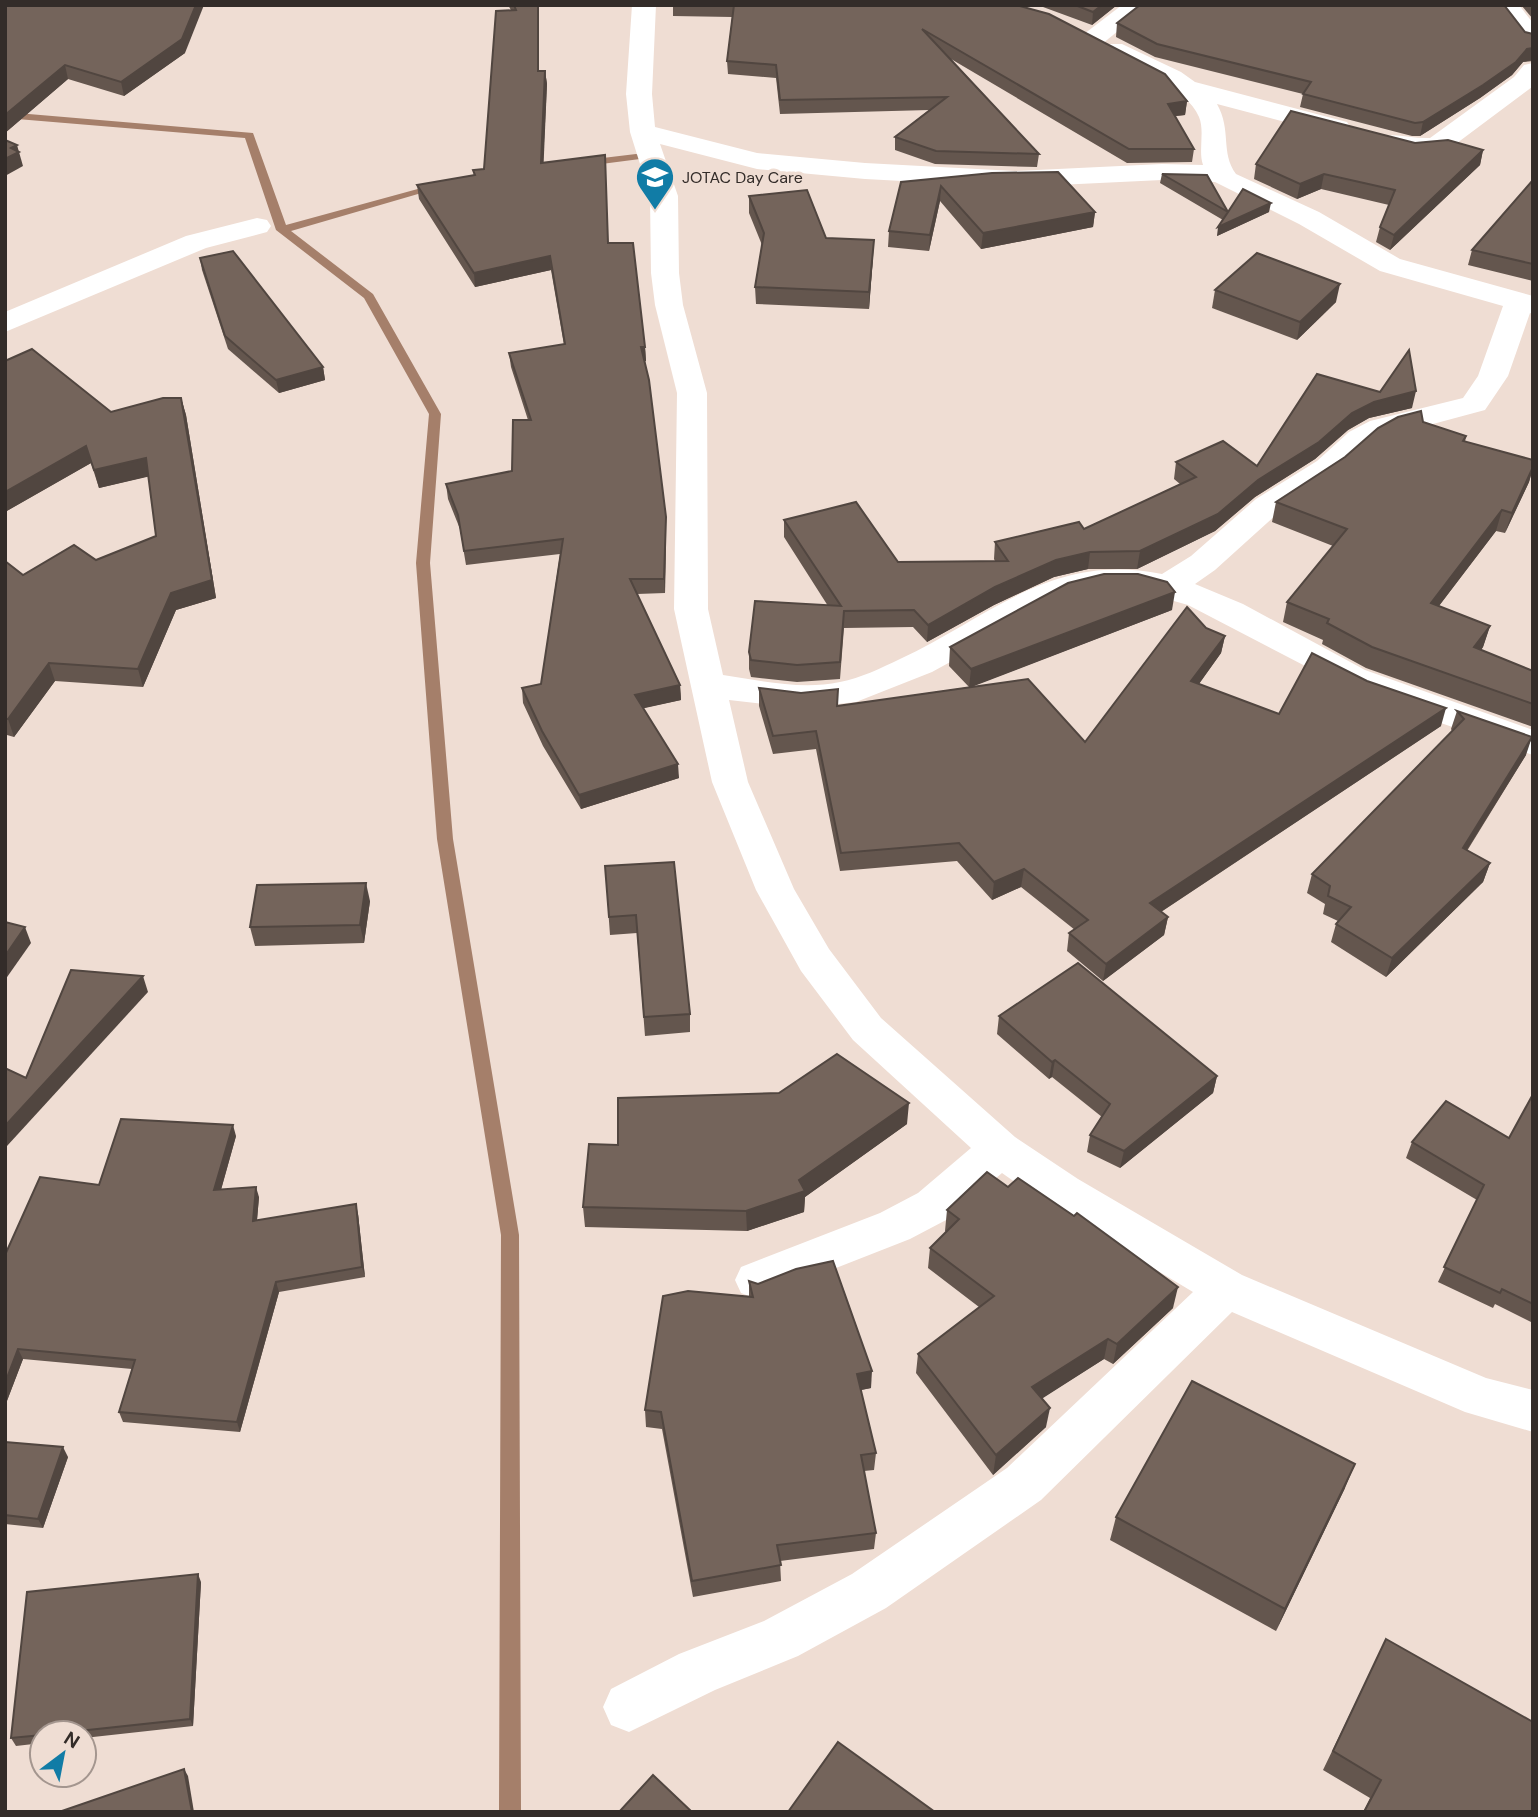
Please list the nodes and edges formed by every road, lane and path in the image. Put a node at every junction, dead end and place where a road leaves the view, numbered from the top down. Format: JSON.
{"nodes":[{"id":1,"x":644,"y":5,"type":"edge"},
{"id":2,"x":1138,"y":5,"type":"edge"},
{"id":3,"x":1506,"y":5,"type":"edge"},
{"id":4,"x":1068,"y":25,"type":"edge"},
{"id":5,"x":1533,"y":38,"type":"edge"},
{"id":6,"x":1093,"y":39,"type":"junction"},
{"id":7,"x":1530,"y":79,"type":"edge"},
{"id":8,"x":1191,"y":89,"type":"junction"},
{"id":9,"x":643,"y":131,"type":"junction"},
{"id":10,"x":1221,"y":174,"type":"junction"},
{"id":11,"x":257,"y":226,"type":"dead end"},
{"id":12,"x":1526,"y":304,"type":"edge"},
{"id":13,"x":5,"y":323,"type":"edge"},
{"id":14,"x":1169,"y":585,"type":"junction"},
{"id":15,"x":708,"y":685,"type":"junction"},
{"id":16,"x":1533,"y":743,"type":"edge"},
{"id":17,"x":1000,"y":1149,"type":"junction"},
{"id":18,"x":757,"y":1280,"type":"edge"},
{"id":19,"x":1226,"y":1289,"type":"junction"},
{"id":20,"x":1533,"y":1410,"type":"edge"},
{"id":21,"x":629,"y":1707,"type":"dead end"}],
"edges":[{"from":1,"to":9,"type":"street"},
{"from":2,"to":6,"type":"street"},
{"from":3,"to":5,"type":"street"},
{"from":4,"to":6,"type":"street"},
{"from":6,"to":8,"type":"street"},
{"from":7,"to":8,"type":"street"},
{"from":8,"to":10,"type":"street"},
{"from":9,"to":10,"type":"street"},
{"from":9,"to":15,"type":"street"},
{"from":10,"to":12,"type":"street"},
{"from":11,"to":13,"type":"street"},
{"from":12,"to":14,"type":"street"},
{"from":14,"to":15,"type":"street"},
{"from":14,"to":16,"type":"street"},
{"from":15,"to":17,"type":"street"},
{"from":17,"to":18,"type":"street"},
{"from":17,"to":19,"type":"street"},
{"from":19,"to":20,"type":"street"},
{"from":19,"to":21,"type":"street"}]}
